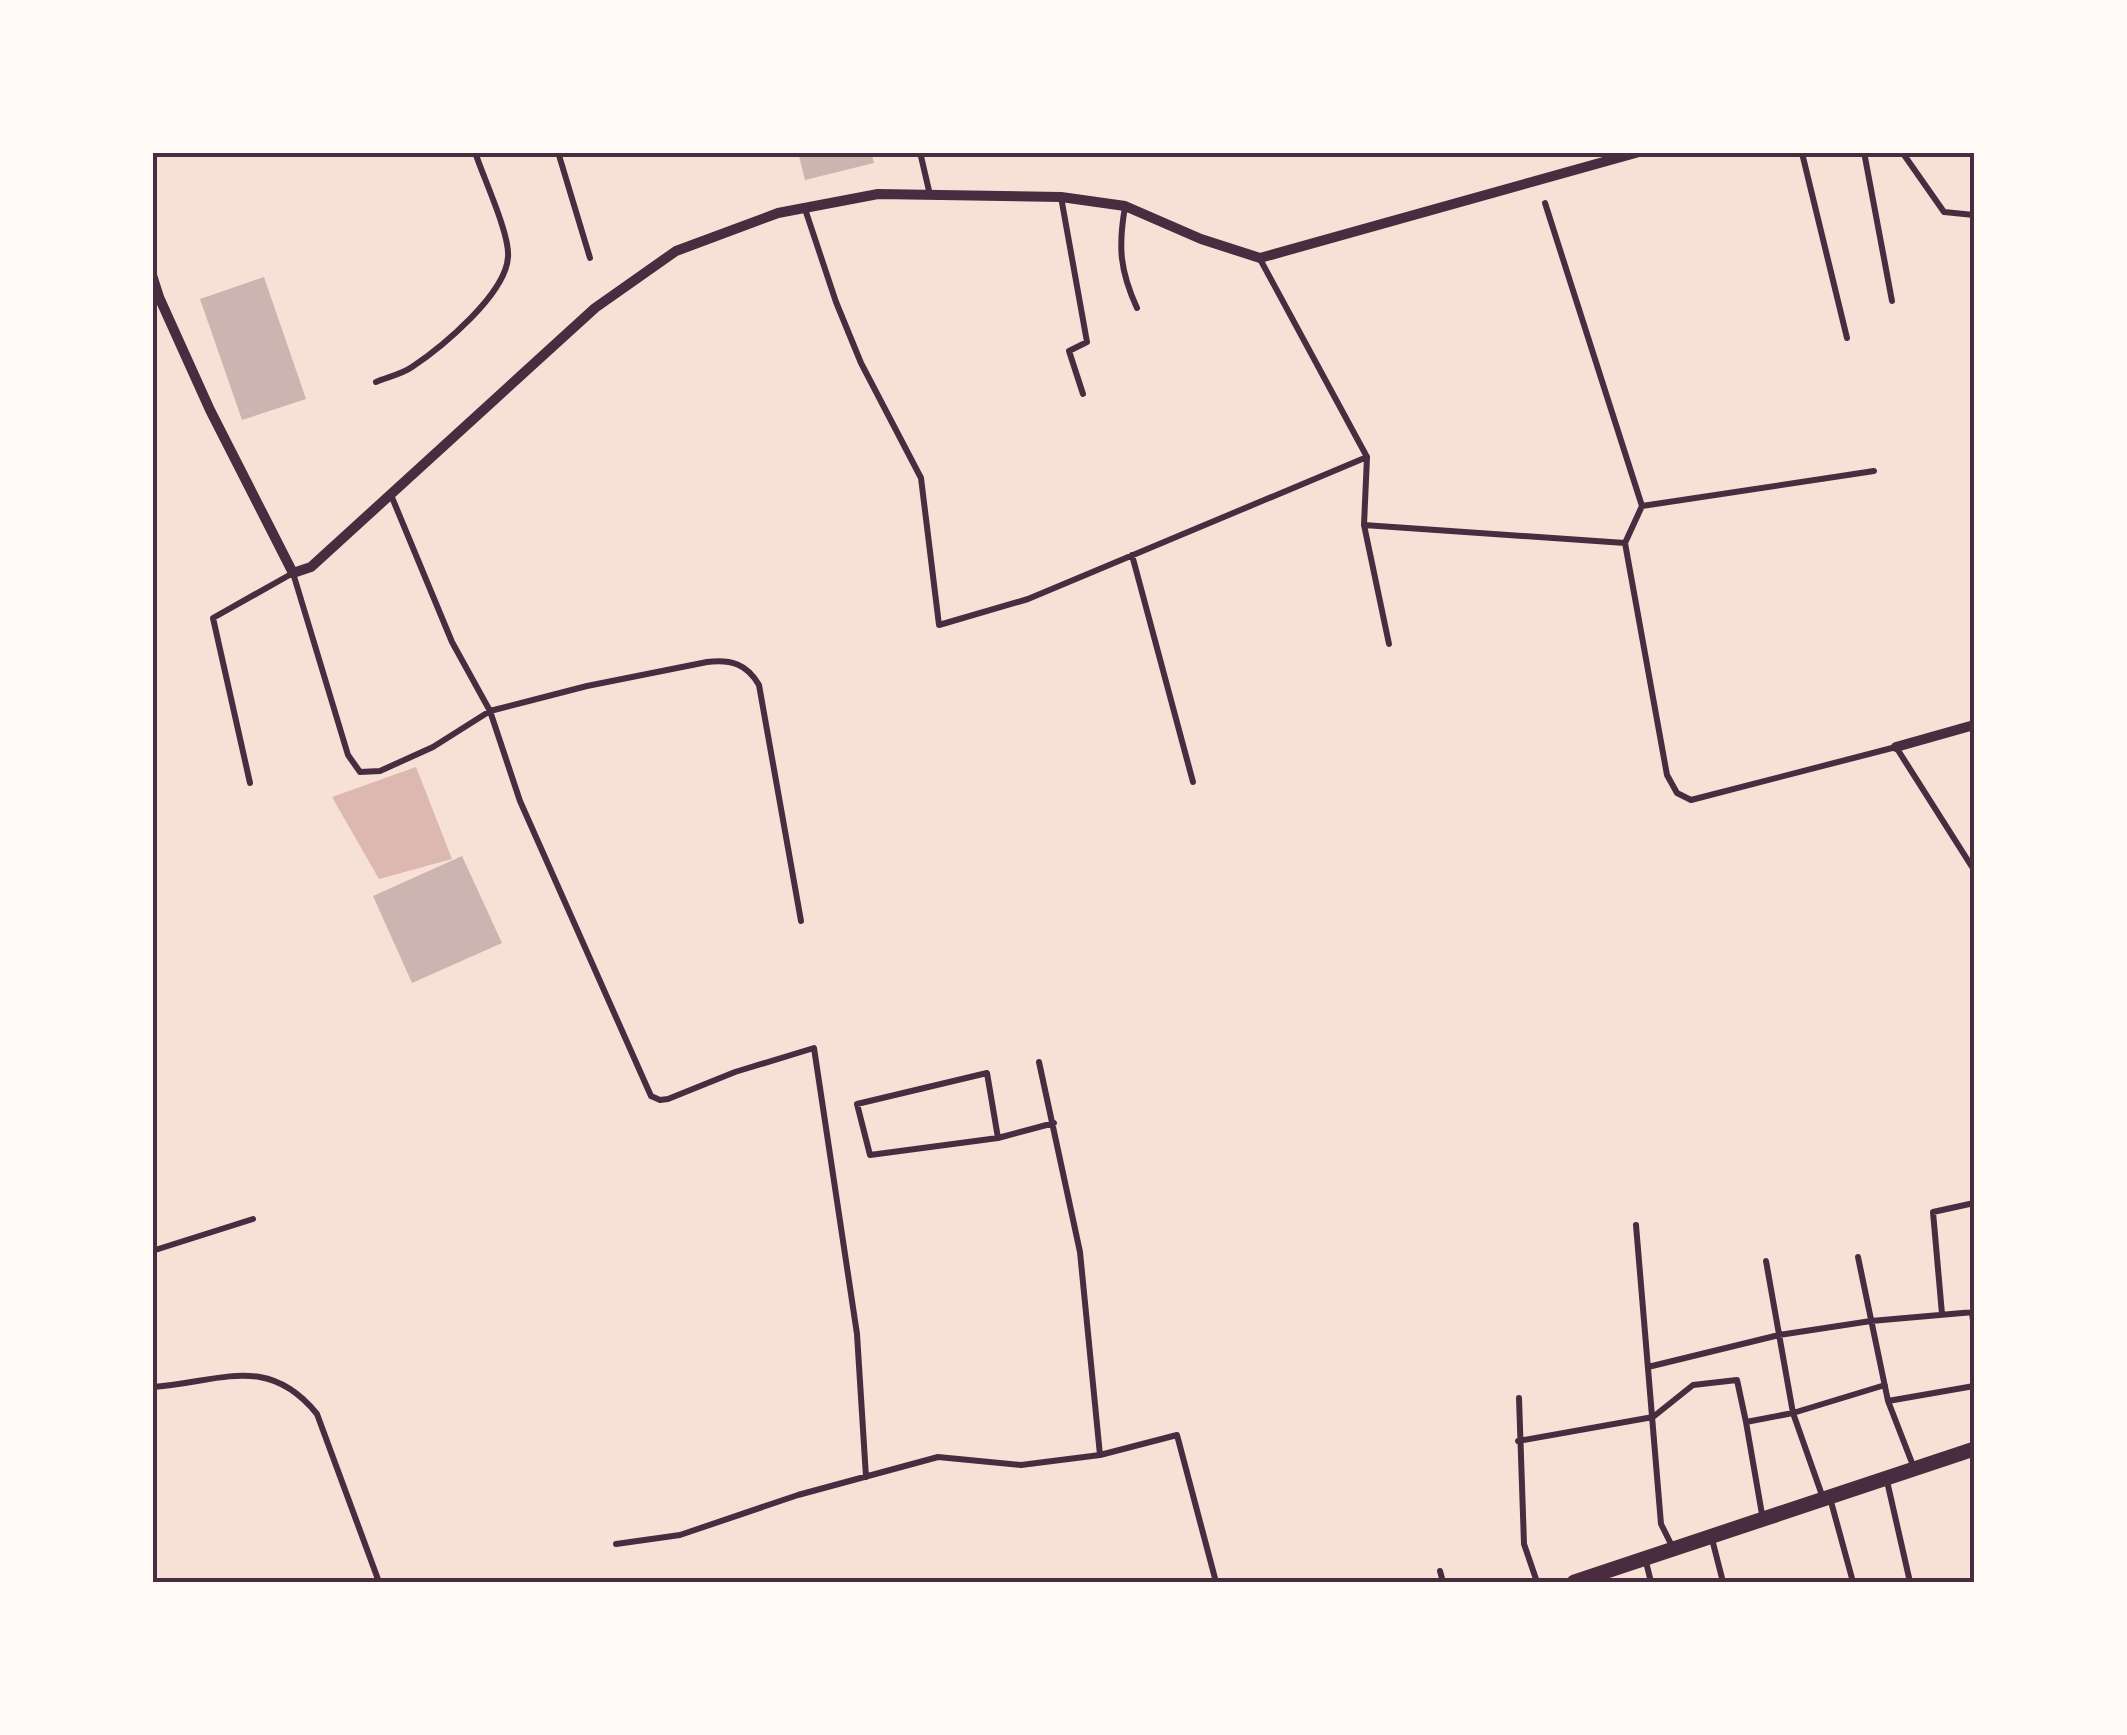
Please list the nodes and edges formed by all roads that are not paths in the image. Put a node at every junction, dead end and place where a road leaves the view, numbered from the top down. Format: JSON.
{"nodes":[{"id":1,"x":475,"y":152,"type":"edge"},
{"id":2,"x":558,"y":152,"type":"edge"},
{"id":3,"x":920,"y":152,"type":"edge"},
{"id":4,"x":1639,"y":152,"type":"edge"},
{"id":5,"x":1804,"y":152,"type":"edge"},
{"id":6,"x":1864,"y":152,"type":"edge"},
{"id":7,"x":1902,"y":152,"type":"edge"},
{"id":8,"x":1764,"y":153,"type":"edge"},
{"id":9,"x":930,"y":194,"type":"junction"},
{"id":10,"x":1061,"y":198,"type":"junction"},
{"id":11,"x":1545,"y":204,"type":"dead end"},
{"id":12,"x":1125,"y":206,"type":"junction"},
{"id":13,"x":804,"y":208,"type":"junction"},
{"id":14,"x":1974,"y":215,"type":"edge"},
{"id":15,"x":590,"y":258,"type":"dead end"},
{"id":16,"x":1260,"y":258,"type":"junction"},
{"id":17,"x":152,"y":275,"type":"edge"},
{"id":18,"x":1892,"y":301,"type":"dead end"},
{"id":19,"x":1137,"y":308,"type":"dead end"},
{"id":20,"x":1847,"y":338,"type":"dead end"},
{"id":21,"x":376,"y":382,"type":"dead end"},
{"id":22,"x":1082,"y":394,"type":"dead end"},
{"id":23,"x":1367,"y":457,"type":"junction"},
{"id":24,"x":1874,"y":470,"type":"dead end"},
{"id":25,"x":391,"y":494,"type":"junction"},
{"id":26,"x":1642,"y":506,"type":"junction"},
{"id":27,"x":1364,"y":525,"type":"junction"},
{"id":28,"x":1625,"y":543,"type":"junction"},
{"id":29,"x":1132,"y":555,"type":"junction"},
{"id":30,"x":293,"y":574,"type":"junction"},
{"id":31,"x":1388,"y":644,"type":"dead end"},
{"id":32,"x":490,"y":711,"type":"junction"},
{"id":33,"x":1974,"y":726,"type":"edge"},
{"id":34,"x":1896,"y":747,"type":"junction"},
{"id":35,"x":1193,"y":782,"type":"dead end"},
{"id":36,"x":250,"y":784,"type":"dead end"},
{"id":37,"x":1974,"y":870,"type":"edge"},
{"id":38,"x":800,"y":921,"type":"dead end"},
{"id":39,"x":1039,"y":1062,"type":"dead end"},
{"id":40,"x":1054,"y":1124,"type":"junction"},
{"id":41,"x":998,"y":1138,"type":"junction"},
{"id":42,"x":1974,"y":1203,"type":"edge"},
{"id":43,"x":253,"y":1219,"type":"dead end"},
{"id":44,"x":1636,"y":1226,"type":"dead end"},
{"id":45,"x":152,"y":1251,"type":"edge"},
{"id":46,"x":1858,"y":1258,"type":"dead end"},
{"id":47,"x":1766,"y":1261,"type":"dead end"},
{"id":48,"x":1973,"y":1312,"type":"edge"},
{"id":49,"x":1942,"y":1314,"type":"junction"},
{"id":50,"x":1871,"y":1320,"type":"junction"},
{"id":51,"x":1974,"y":1331,"type":"edge"},
{"id":52,"x":1779,"y":1335,"type":"junction"},
{"id":53,"x":1648,"y":1367,"type":"junction"},
{"id":54,"x":1885,"y":1385,"type":"junction"},
{"id":55,"x":1974,"y":1386,"type":"edge"},
{"id":56,"x":152,"y":1387,"type":"edge"},
{"id":57,"x":1518,"y":1398,"type":"dead end"},
{"id":58,"x":1888,"y":1402,"type":"junction"},
{"id":59,"x":1792,"y":1413,"type":"junction"},
{"id":60,"x":1653,"y":1418,"type":"junction"},
{"id":61,"x":1746,"y":1422,"type":"junction"},
{"id":62,"x":1518,"y":1441,"type":"junction"},
{"id":63,"x":1974,"y":1449,"type":"edge"},
{"id":64,"x":1100,"y":1455,"type":"junction"},
{"id":65,"x":1914,"y":1470,"type":"junction"},
{"id":66,"x":866,"y":1476,"type":"junction"},
{"id":67,"x":1887,"y":1480,"type":"junction"},
{"id":68,"x":1830,"y":1498,"type":"junction"},
{"id":69,"x":1764,"y":1521,"type":"junction"},
{"id":70,"x":1712,"y":1538,"type":"junction"},
{"id":71,"x":616,"y":1544,"type":"dead end"},
{"id":72,"x":1675,"y":1551,"type":"junction"},
{"id":73,"x":1646,"y":1561,"type":"junction"},
{"id":74,"x":1440,"y":1571,"type":"dead end"},
{"id":75,"x":379,"y":1582,"type":"edge"},
{"id":76,"x":1216,"y":1582,"type":"edge"},
{"id":77,"x":1443,"y":1582,"type":"edge"},
{"id":78,"x":1537,"y":1582,"type":"edge"},
{"id":79,"x":1574,"y":1582,"type":"edge"},
{"id":80,"x":1651,"y":1582,"type":"edge"},
{"id":81,"x":1723,"y":1582,"type":"edge"},
{"id":82,"x":1854,"y":1582,"type":"edge"},
{"id":83,"x":1910,"y":1582,"type":"edge"}],
"edges":[{"from":1,"to":21,"type":"lane"},
{"from":2,"to":15,"type":"lane"},
{"from":3,"to":9,"type":"lane"},
{"from":4,"to":16,"type":"street"},
{"from":5,"to":8,"type":"lane"},
{"from":5,"to":20,"type":"lane"},
{"from":6,"to":18,"type":"lane"},
{"from":7,"to":14,"type":"lane"},
{"from":9,"to":10,"type":"street"},
{"from":9,"to":13,"type":"street"},
{"from":10,"to":12,"type":"street"},
{"from":10,"to":22,"type":"lane"},
{"from":11,"to":26,"type":"lane"},
{"from":12,"to":16,"type":"street"},
{"from":12,"to":19,"type":"lane"},
{"from":13,"to":25,"type":"street"},
{"from":13,"to":29,"type":"lane"},
{"from":16,"to":23,"type":"lane"},
{"from":17,"to":30,"type":"street"},
{"from":23,"to":27,"type":"lane"},
{"from":23,"to":29,"type":"lane"},
{"from":24,"to":26,"type":"lane"},
{"from":25,"to":30,"type":"street"},
{"from":25,"to":32,"type":"lane"},
{"from":26,"to":28,"type":"lane"},
{"from":27,"to":28,"type":"lane"},
{"from":27,"to":31,"type":"lane"},
{"from":28,"to":34,"type":"lane"},
{"from":29,"to":35,"type":"lane"},
{"from":30,"to":32,"type":"lane"},
{"from":30,"to":36,"type":"lane"},
{"from":32,"to":38,"type":"lane"},
{"from":32,"to":66,"type":"lane"},
{"from":33,"to":34,"type":"street"},
{"from":34,"to":37,"type":"lane"},
{"from":39,"to":40,"type":"lane"},
{"from":40,"to":41,"type":"lane"},
{"from":40,"to":64,"type":"lane"},
{"from":41,"to":41,"type":"lane"},
{"from":42,"to":49,"type":"lane"},
{"from":43,"to":45,"type":"lane"},
{"from":44,"to":53,"type":"lane"},
{"from":46,"to":50,"type":"lane"},
{"from":47,"to":52,"type":"lane"},
{"from":48,"to":49,"type":"lane"},
{"from":48,"to":51,"type":"lane"},
{"from":49,"to":50,"type":"lane"},
{"from":50,"to":52,"type":"lane"},
{"from":50,"to":54,"type":"lane"},
{"from":52,"to":53,"type":"lane"},
{"from":52,"to":59,"type":"lane"},
{"from":53,"to":60,"type":"lane"},
{"from":54,"to":58,"type":"lane"},
{"from":54,"to":59,"type":"lane"},
{"from":55,"to":58,"type":"lane"},
{"from":56,"to":75,"type":"lane"},
{"from":57,"to":62,"type":"lane"},
{"from":58,"to":65,"type":"lane"},
{"from":59,"to":61,"type":"lane"},
{"from":59,"to":68,"type":"lane"},
{"from":60,"to":61,"type":"lane"},
{"from":60,"to":62,"type":"lane"},
{"from":60,"to":72,"type":"lane"},
{"from":61,"to":69,"type":"lane"},
{"from":62,"to":78,"type":"lane"},
{"from":63,"to":65,"type":"street"},
{"from":64,"to":66,"type":"lane"},
{"from":64,"to":76,"type":"lane"},
{"from":65,"to":67,"type":"street"},
{"from":66,"to":71,"type":"lane"},
{"from":67,"to":68,"type":"street"},
{"from":67,"to":83,"type":"lane"},
{"from":68,"to":69,"type":"street"},
{"from":68,"to":82,"type":"lane"},
{"from":69,"to":70,"type":"street"},
{"from":70,"to":72,"type":"street"},
{"from":70,"to":81,"type":"lane"},
{"from":72,"to":73,"type":"street"},
{"from":73,"to":79,"type":"street"},
{"from":73,"to":80,"type":"lane"},
{"from":74,"to":77,"type":"lane"}]}
